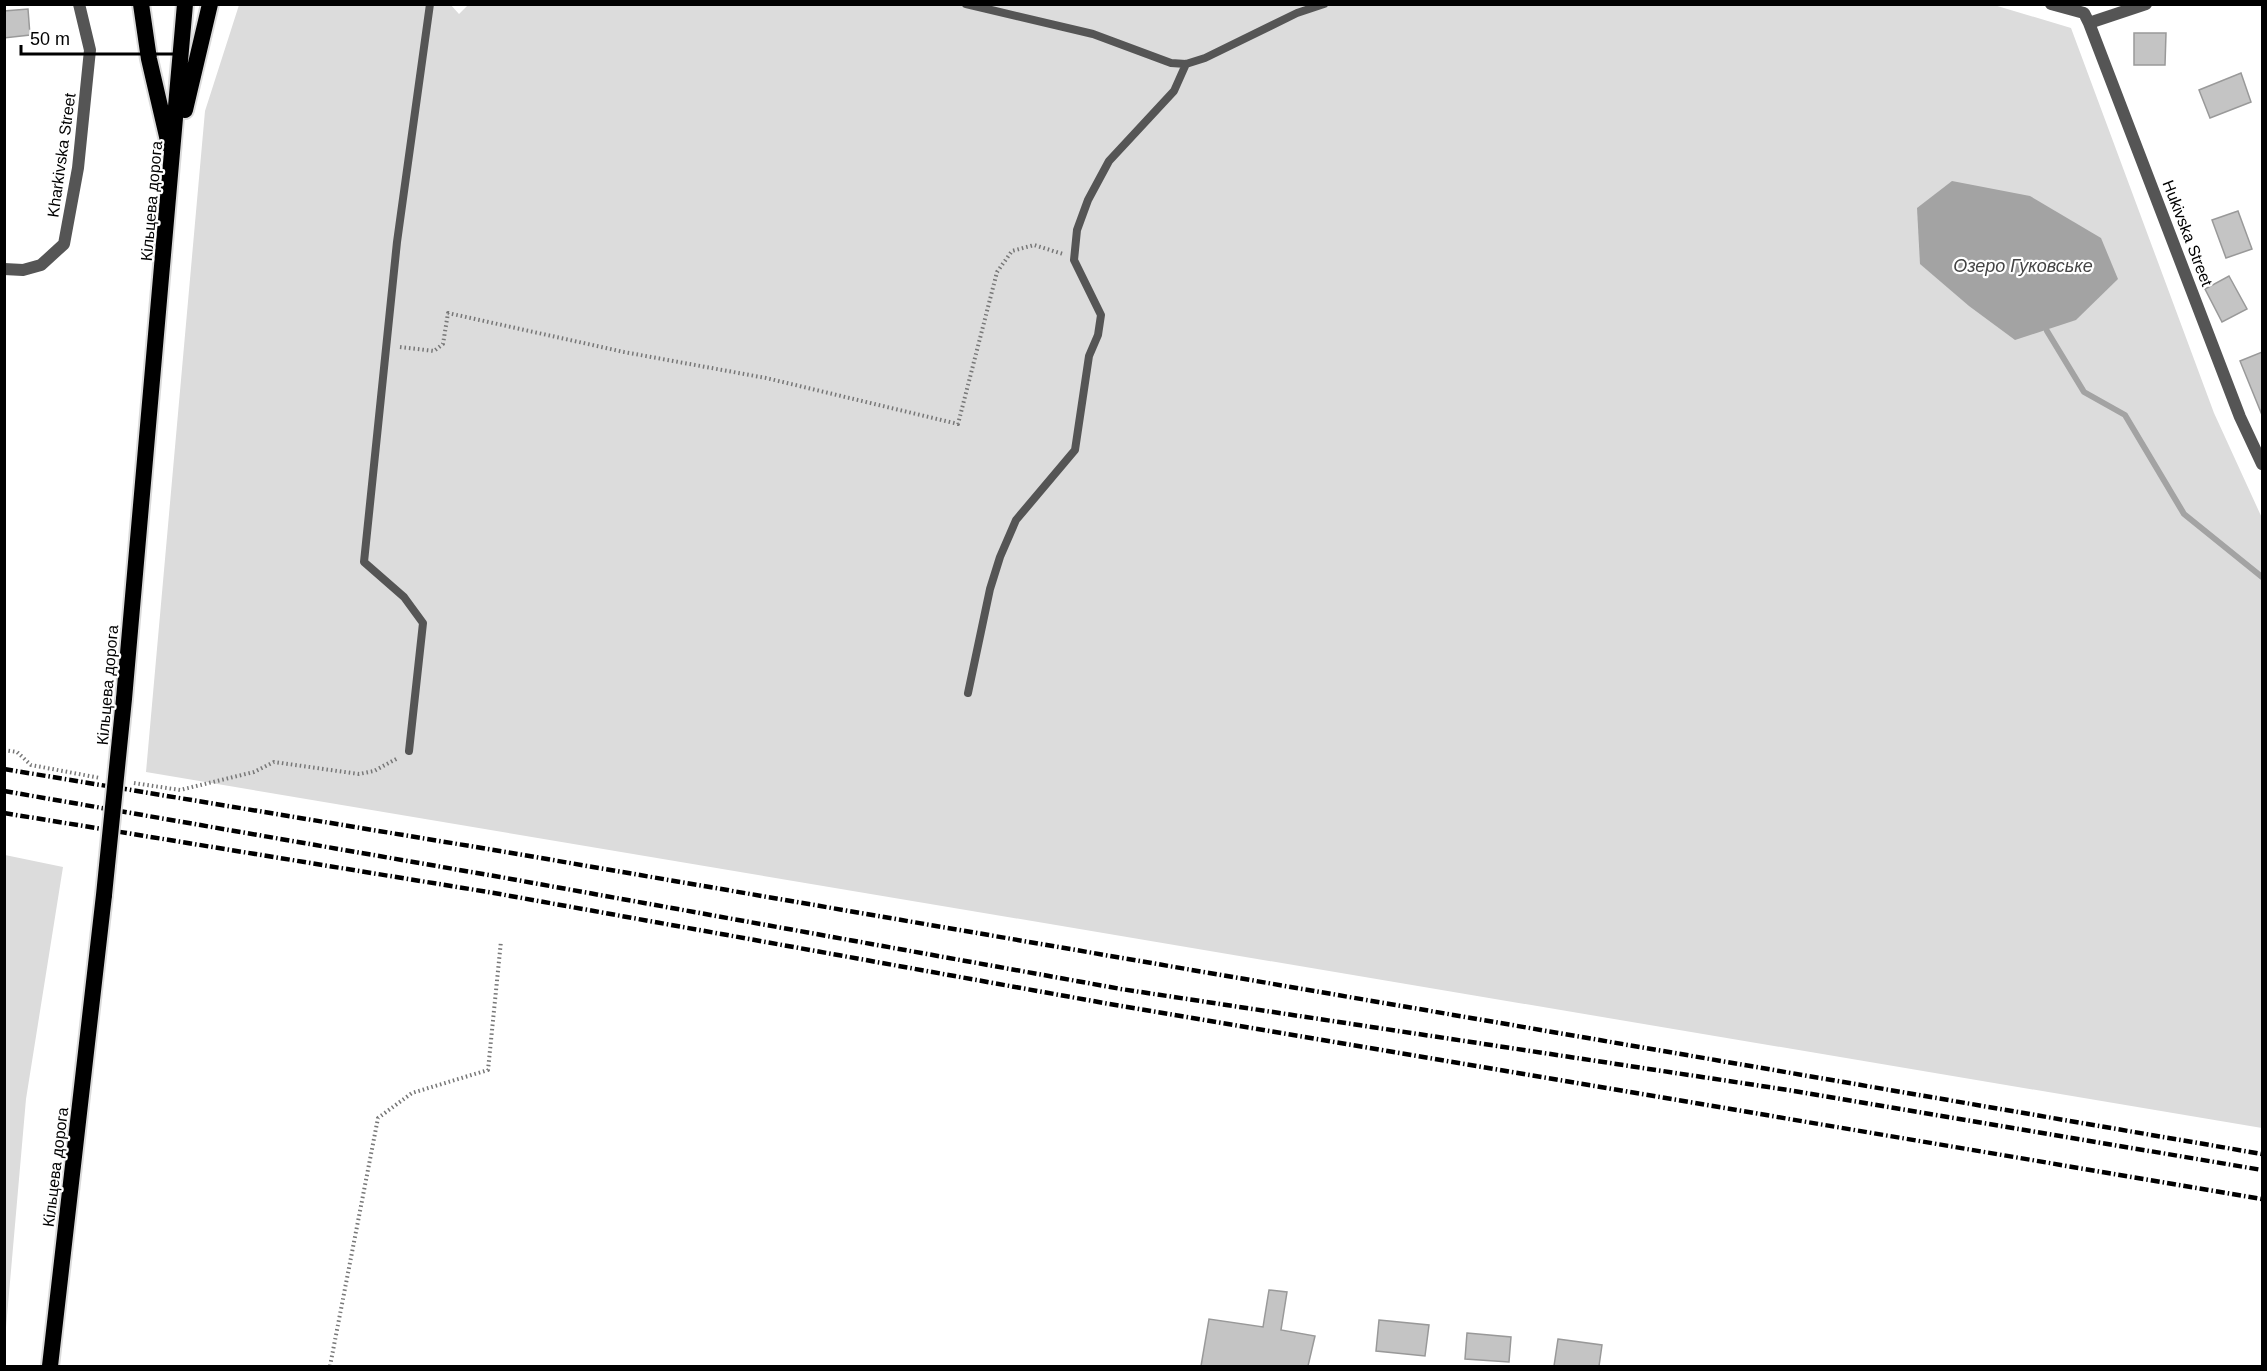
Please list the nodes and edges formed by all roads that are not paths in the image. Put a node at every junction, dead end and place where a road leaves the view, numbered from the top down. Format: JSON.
{"nodes":[{"id":1,"x":79,"y":4,"type":"edge"},
{"id":2,"x":141,"y":4,"type":"edge"},
{"id":3,"x":185,"y":4,"type":"edge"},
{"id":4,"x":210,"y":4,"type":"edge"},
{"id":5,"x":430,"y":4,"type":"edge"},
{"id":6,"x":966,"y":4,"type":"edge"},
{"id":7,"x":1324,"y":4,"type":"edge"},
{"id":8,"x":2051,"y":4,"type":"edge"},
{"id":9,"x":2146,"y":4,"type":"edge"},
{"id":10,"x":2087,"y":18,"type":"junction"},
{"id":11,"x":1186,"y":64,"type":"junction"},
{"id":12,"x":173,"y":160,"type":"junction"},
{"id":13,"x":4,"y":269,"type":"edge"},
{"id":14,"x":2262,"y":465,"type":"edge"},
{"id":15,"x":968,"y":693,"type":"dead end"},
{"id":16,"x":409,"y":751,"type":"road end"},
{"id":17,"x":50,"y":1366,"type":"edge"}],
"edges":[{"from":1,"to":13,"type":"street","name":"Kharkivska Street"},
{"from":2,"to":12,"type":"highway"},
{"from":3,"to":12,"type":"highway","name":"Кільцева дорога"},
{"from":4,"to":12,"type":"highway"},
{"from":5,"to":16,"type":"lane"},
{"from":6,"to":11,"type":"lane"},
{"from":7,"to":11,"type":"lane"},
{"from":8,"to":10,"type":"street"},
{"from":9,"to":10,"type":"street"},
{"from":10,"to":14,"type":"street","name":"Hukivska Street"},
{"from":11,"to":15,"type":"lane"},
{"from":12,"to":17,"type":"highway","name":"Кільцева дорога","bridge":true}]}
